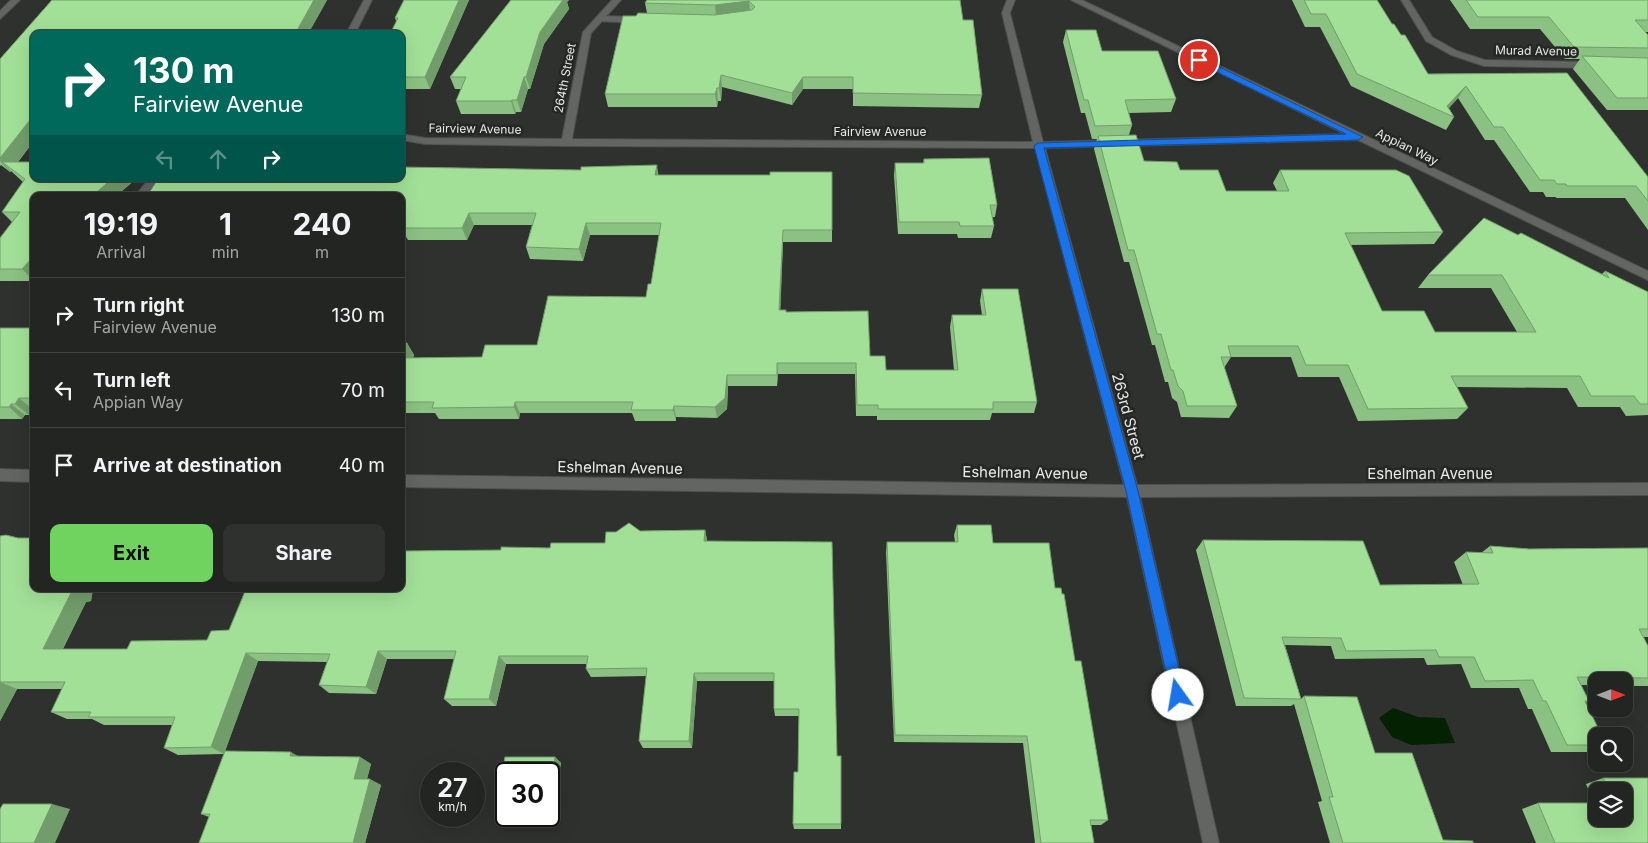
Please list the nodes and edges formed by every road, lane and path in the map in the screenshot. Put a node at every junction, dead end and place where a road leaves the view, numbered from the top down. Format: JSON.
{"nodes":[{"id":1,"x":16,"y":0,"type":"edge"},
{"id":2,"x":368,"y":0,"type":"edge"},
{"id":3,"x":617,"y":0,"type":"edge"},
{"id":4,"x":1011,"y":0,"type":"edge"},
{"id":5,"x":1075,"y":0,"type":"edge"},
{"id":6,"x":1405,"y":0,"type":"edge"},
{"id":7,"x":0,"y":16,"type":"edge"},
{"id":8,"x":599,"y":19,"type":"junction"},
{"id":9,"x":648,"y":20,"type":"edge"},
{"id":10,"x":352,"y":30,"type":"edge"},
{"id":11,"x":1600,"y":65,"type":"edge"},
{"id":12,"x":405,"y":137,"type":"edge"},
{"id":13,"x":1358,"y":137,"type":"junction"},
{"id":14,"x":566,"y":143,"type":"junction"},
{"id":15,"x":1038,"y":146,"type":"junction"},
{"id":16,"x":152,"y":182,"type":"edge"},
{"id":17,"x":143,"y":192,"type":"edge"},
{"id":18,"x":1648,"y":276,"type":"edge"},
{"id":19,"x":0,"y":475,"type":"edge"},
{"id":20,"x":30,"y":476,"type":"edge"},
{"id":21,"x":405,"y":481,"type":"edge"},
{"id":22,"x":1648,"y":489,"type":"edge"},
{"id":23,"x":1132,"y":491,"type":"junction"},
{"id":24,"x":1211,"y":843,"type":"edge"}],
"edges":[{"from":1,"to":7,"type":"street"},
{"from":2,"to":10,"type":"street"},
{"from":3,"to":8,"type":"street","name":"264th Street"},
{"from":4,"to":15,"type":"street","name":"263rd Street"},
{"from":5,"to":13,"type":"street","name":"Appian Way"},
{"from":6,"to":11,"type":"street","name":"Murad Avenue"},
{"from":8,"to":9,"type":"street"},
{"from":8,"to":14,"type":"street","name":"264th Street"},
{"from":12,"to":14,"type":"street","name":"Fairview Avenue"},
{"from":13,"to":15,"type":"street","name":"Fairview Avenue"},
{"from":13,"to":18,"type":"street","name":"Appian Way"},
{"from":14,"to":15,"type":"street","name":"Fairview Avenue"},
{"from":15,"to":23,"type":"street","name":"263rd Street"},
{"from":16,"to":17,"type":"street"},
{"from":19,"to":20,"type":"street"},
{"from":21,"to":23,"type":"street","name":"Eshelman Avenue"},
{"from":22,"to":23,"type":"street","name":"Eshelman Avenue"},
{"from":23,"to":24,"type":"street","name":"263rd Street"}]}
